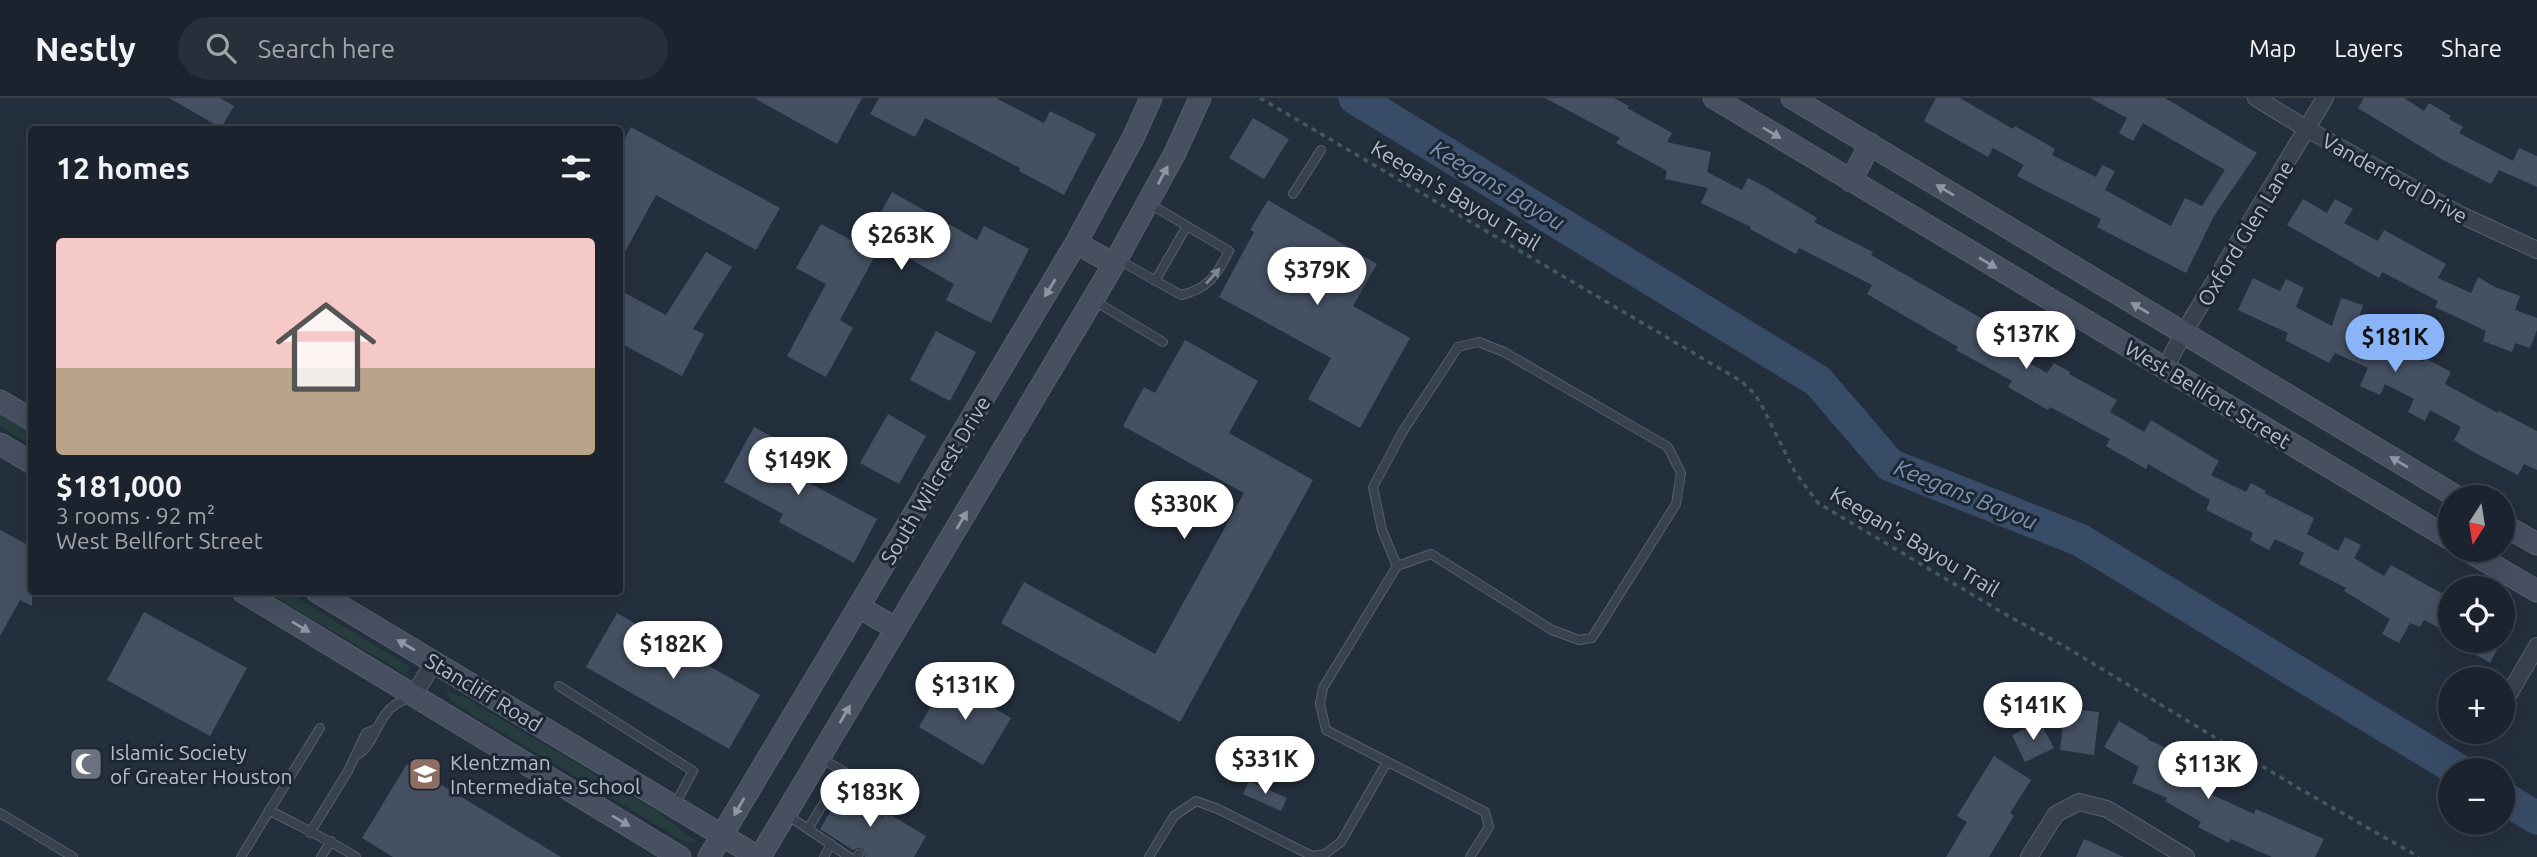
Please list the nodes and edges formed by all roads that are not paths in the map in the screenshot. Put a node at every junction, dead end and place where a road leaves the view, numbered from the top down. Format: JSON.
{"nodes":[{"id":1,"x":1151,"y":98,"type":"edge"},
{"id":2,"x":1200,"y":98,"type":"edge"},
{"id":3,"x":1714,"y":98,"type":"edge"},
{"id":4,"x":1792,"y":98,"type":"edge"},
{"id":5,"x":2256,"y":98,"type":"edge"},
{"id":6,"x":2325,"y":98,"type":"edge"},
{"id":7,"x":2307,"y":130,"type":"junction"},
{"id":8,"x":1870,"y":144,"type":"junction"},
{"id":9,"x":1321,"y":150,"type":"dead end"},
{"id":10,"x":1851,"y":181,"type":"junction"},
{"id":11,"x":1293,"y":194,"type":"dead end"},
{"id":12,"x":1148,"y":203,"type":"junction"},
{"id":13,"x":1187,"y":226,"type":"junction"},
{"id":14,"x":1076,"y":243,"type":"junction"},
{"id":15,"x":2537,"y":250,"type":"edge"},
{"id":16,"x":1116,"y":261,"type":"junction"},
{"id":17,"x":1155,"y":281,"type":"junction"},
{"id":18,"x":1093,"y":300,"type":"junction"},
{"id":19,"x":2183,"y":334,"type":"junction"},
{"id":20,"x":1163,"y":342,"type":"dead end"},
{"id":21,"x":2165,"y":368,"type":"junction"},
{"id":22,"x":0,"y":401,"type":"edge"},
{"id":23,"x":28,"y":418,"type":"edge"},
{"id":24,"x":0,"y":444,"type":"edge"},
{"id":25,"x":28,"y":461,"type":"edge"},
{"id":26,"x":2438,"y":486,"type":"edge"},
{"id":27,"x":2515,"y":531,"type":"edge"},
{"id":28,"x":2438,"y":532,"type":"edge"},
{"id":29,"x":2537,"y":544,"type":"edge"},
{"id":30,"x":2487,"y":562,"type":"edge"},
{"id":31,"x":1397,"y":566,"type":"junction"},
{"id":32,"x":2537,"y":592,"type":"edge"},
{"id":33,"x":248,"y":595,"type":"edge"},
{"id":34,"x":322,"y":595,"type":"edge"},
{"id":35,"x":859,"y":607,"type":"junction"},
{"id":36,"x":895,"y":628,"type":"junction"},
{"id":37,"x":2537,"y":646,"type":"edge"},
{"id":38,"x":434,"y":662,"type":"junction"},
{"id":39,"x":2515,"y":684,"type":"edge"},
{"id":40,"x":559,"y":686,"type":"dead end"},
{"id":41,"x":414,"y":695,"type":"junction"},
{"id":42,"x":320,"y":728,"type":"dead end"},
{"id":43,"x":820,"y":757,"type":"junction"},
{"id":44,"x":1387,"y":762,"type":"junction"},
{"id":45,"x":843,"y":771,"type":"junction"},
{"id":46,"x":824,"y":802,"type":"junction"},
{"id":47,"x":674,"y":806,"type":"junction"},
{"id":48,"x":833,"y":806,"type":"dead end"},
{"id":49,"x":269,"y":810,"type":"junction"},
{"id":50,"x":885,"y":812,"type":"dead end"},
{"id":51,"x":0,"y":813,"type":"edge"},
{"id":52,"x":786,"y":814,"type":"junction"},
{"id":53,"x":807,"y":829,"type":"junction"},
{"id":54,"x":310,"y":833,"type":"junction"},
{"id":55,"x":722,"y":835,"type":"junction"},
{"id":56,"x":331,"y":841,"type":"junction"},
{"id":57,"x":831,"y":844,"type":"junction"},
{"id":58,"x":73,"y":857,"type":"edge"},
{"id":59,"x":241,"y":857,"type":"edge"},
{"id":60,"x":321,"y":857,"type":"edge"},
{"id":61,"x":356,"y":857,"type":"edge"},
{"id":62,"x":680,"y":857,"type":"edge"},
{"id":63,"x":709,"y":857,"type":"edge"},
{"id":64,"x":759,"y":857,"type":"edge"},
{"id":65,"x":824,"y":857,"type":"edge"},
{"id":66,"x":849,"y":857,"type":"edge"},
{"id":67,"x":1149,"y":857,"type":"edge"},
{"id":68,"x":1470,"y":857,"type":"edge"},
{"id":69,"x":2029,"y":857,"type":"edge"},
{"id":70,"x":2186,"y":857,"type":"edge"}],
"edges":[{"from":1,"to":14,"type":"main road","name":"South Wilcrest Drive"},
{"from":12,"to":2,"type":"main road","name":"South Wilcrest Drive","one_way":true},
{"from":3,"to":10,"type":"main road","name":"West Bellfort Street","one_way":true},
{"from":4,"to":8,"type":"main road","name":"West Bellfort Street"},
{"from":5,"to":7,"type":"street","name":"Vanderford Drive"},
{"from":6,"to":7,"type":"street","name":"Oxford Glen Lane"},
{"from":7,"to":15,"type":"street","name":"Vanderford Drive"},
{"from":7,"to":19,"type":"street","name":"Oxford Glen Lane"},
{"from":8,"to":10,"type":"main road"},
{"from":19,"to":8,"type":"main road","name":"West Bellfort Street","one_way":true},
{"from":9,"to":11,"type":"lane"},
{"from":10,"to":21,"type":"main road","name":"West Bellfort Street","one_way":true},
{"from":12,"to":13,"type":"lane"},
{"from":12,"to":16,"type":"main road","name":"South Wilcrest Drive"},
{"from":13,"to":17,"type":"lane"},
{"from":17,"to":13,"type":"lane","one_way":true},
{"from":14,"to":16,"type":"main road"},
{"from":14,"to":35,"type":"main road","name":"South Wilcrest Drive","one_way":true},
{"from":16,"to":17,"type":"lane"},
{"from":16,"to":18,"type":"main road","name":"South Wilcrest Drive"},
{"from":18,"to":20,"type":"lane"},
{"from":36,"to":18,"type":"main road","name":"South Wilcrest Drive","one_way":true},
{"from":19,"to":21,"type":"street","name":"Oxford Glen Lane"},
{"from":26,"to":19,"type":"main road","name":"West Bellfort Street","one_way":true},
{"from":21,"to":28,"type":"main road","name":"West Bellfort Street"},
{"from":22,"to":23,"type":"main road"},
{"from":24,"to":25,"type":"main road"},
{"from":27,"to":29,"type":"main road"},
{"from":30,"to":32,"type":"main road"},
{"from":31,"to":31,"type":"lane"},
{"from":31,"to":44,"type":"lane"},
{"from":33,"to":41,"type":"main road","name":"Stancliff Road","one_way":true},
{"from":38,"to":34,"type":"main road","name":"Stancliff Road","one_way":true},
{"from":35,"to":36,"type":"main road"},
{"from":35,"to":55,"type":"main road","name":"South Wilcrest Drive","one_way":true},
{"from":43,"to":36,"type":"main road","name":"South Wilcrest Drive","one_way":true},
{"from":37,"to":39,"type":"street"},
{"from":38,"to":41,"type":"street"},
{"from":38,"to":47,"type":"main road","name":"Stancliff Road"},
{"from":40,"to":47,"type":"lane"},
{"from":41,"to":54,"type":"lane"},
{"from":41,"to":62,"type":"main road","name":"Stancliff Road","one_way":true},
{"from":42,"to":49,"type":"lane"},
{"from":43,"to":45,"type":"lane"},
{"from":43,"to":52,"type":"main road","name":"South Wilcrest Drive"},
{"from":44,"to":67,"type":"lane"},
{"from":44,"to":68,"type":"lane"},
{"from":45,"to":46,"type":"lane"},
{"from":45,"to":50,"type":"lane"},
{"from":46,"to":48,"type":"lane"},
{"from":46,"to":53,"type":"lane"},
{"from":47,"to":55,"type":"main road","name":"Stancliff Road"},
{"from":49,"to":54,"type":"lane"},
{"from":49,"to":59,"type":"lane"},
{"from":51,"to":58,"type":"lane"},
{"from":52,"to":53,"type":"lane"},
{"from":52,"to":64,"type":"main road","name":"South Wilcrest Drive"},
{"from":53,"to":57,"type":"lane"},
{"from":54,"to":56,"type":"lane"},
{"from":55,"to":63,"type":"main road","name":"South Wilcrest Drive"},
{"from":55,"to":64,"type":"main road","name":"Stancliff Road"},
{"from":56,"to":60,"type":"lane"},
{"from":56,"to":61,"type":"lane"},
{"from":57,"to":65,"type":"lane"},
{"from":57,"to":66,"type":"lane"},
{"from":69,"to":70,"type":"street"}]}
